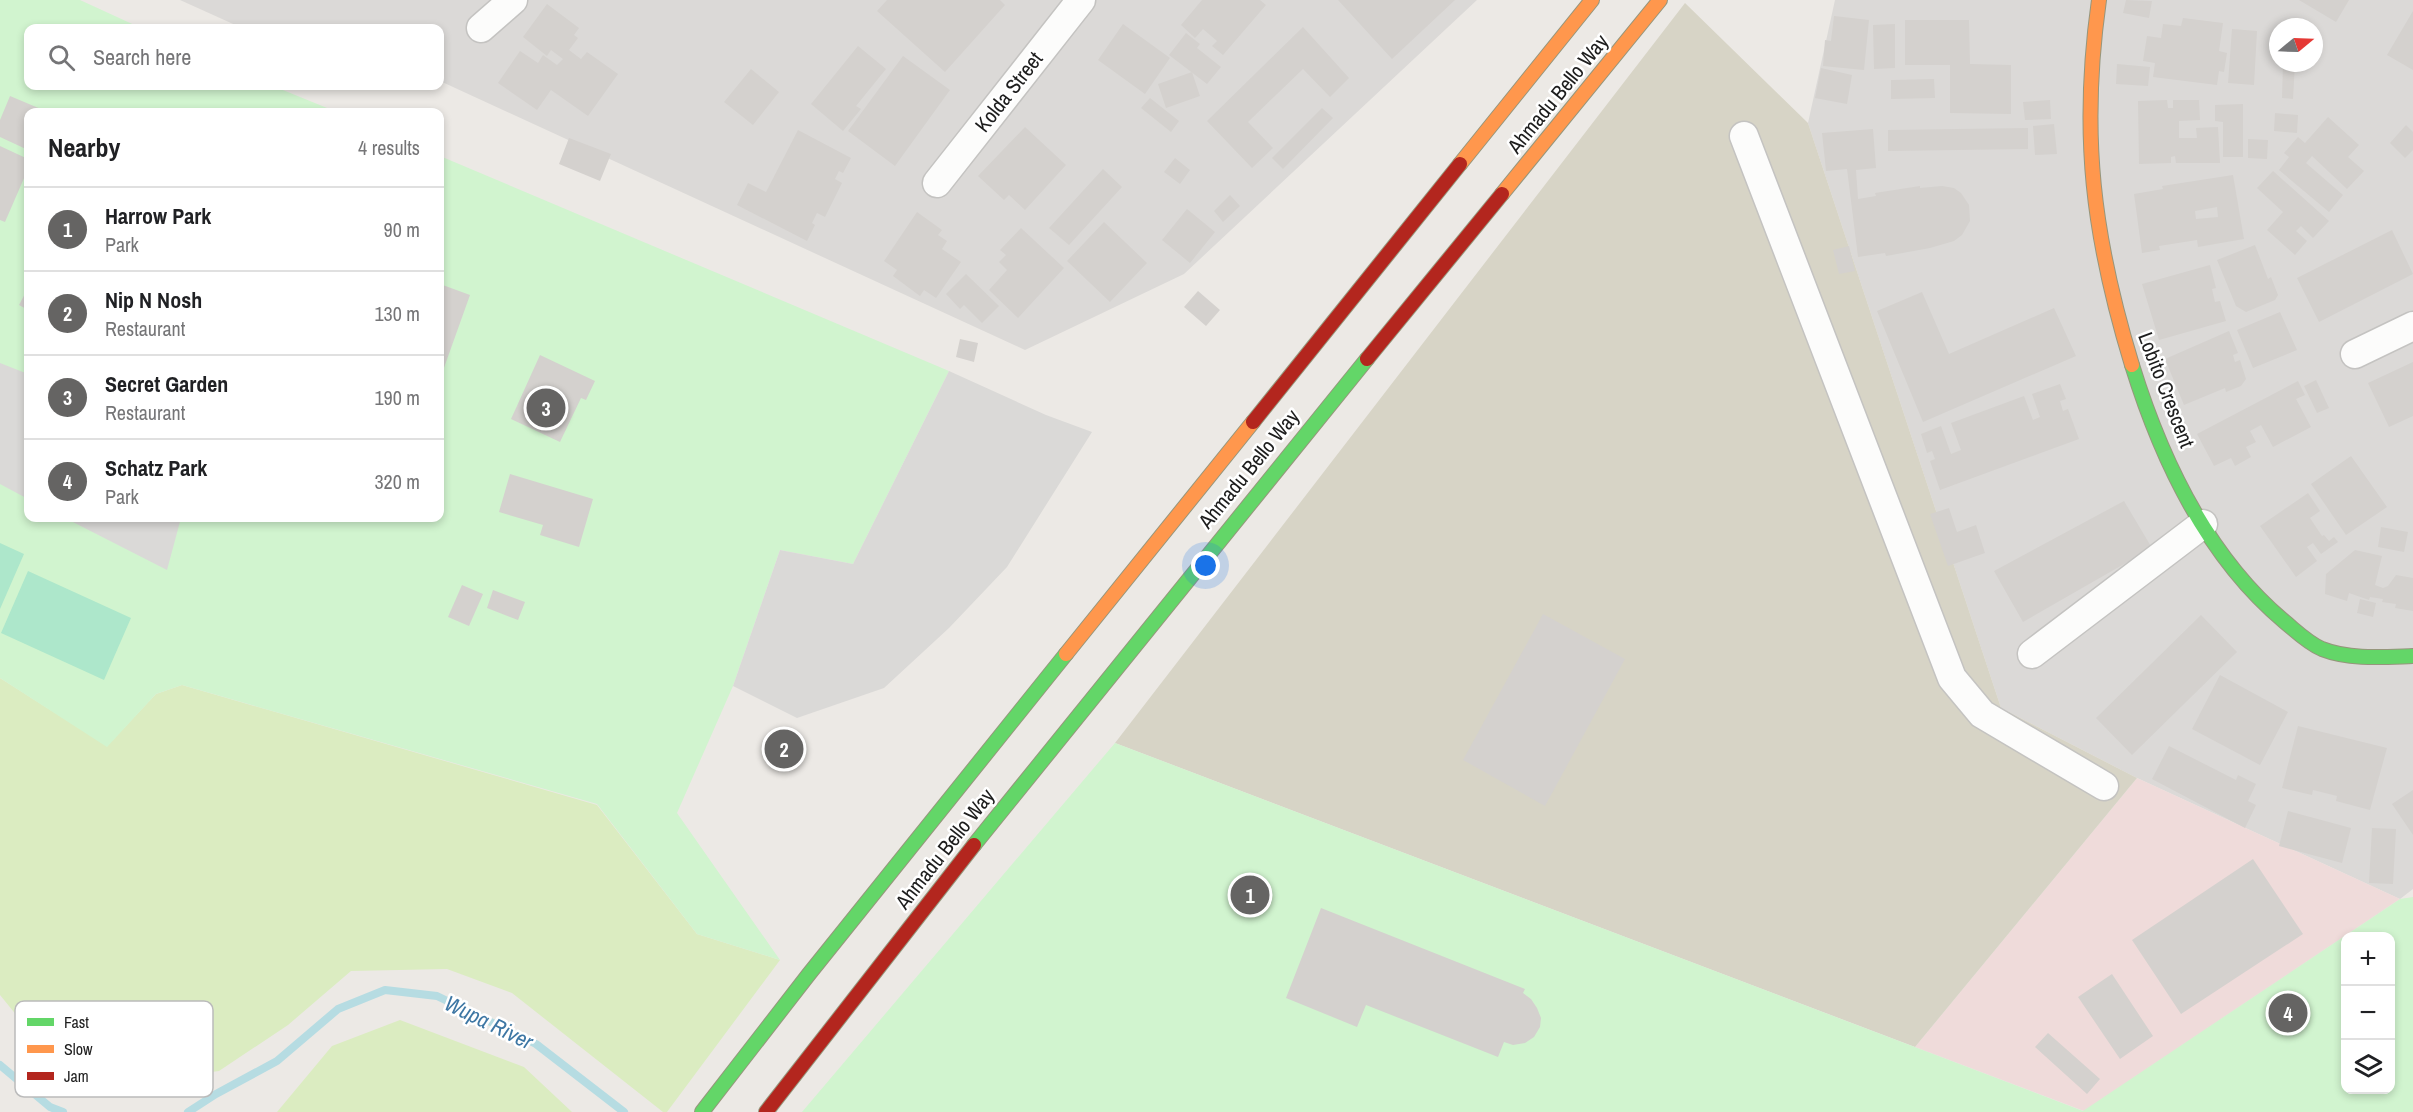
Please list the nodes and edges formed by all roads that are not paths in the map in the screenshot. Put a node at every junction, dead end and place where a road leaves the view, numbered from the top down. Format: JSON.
{"nodes":[{"id":1,"x":513,"y":0,"type":"edge"},
{"id":2,"x":1081,"y":0,"type":"edge"},
{"id":3,"x":1593,"y":0,"type":"edge"},
{"id":4,"x":1660,"y":0,"type":"edge"},
{"id":5,"x":2100,"y":0,"type":"edge"},
{"id":6,"x":481,"y":28,"type":"dead end"},
{"id":7,"x":1744,"y":136,"type":"dead end"},
{"id":8,"x":937,"y":183,"type":"dead end"},
{"id":9,"x":2413,"y":326,"type":"edge"},
{"id":10,"x":2355,"y":354,"type":"dead end"},
{"id":11,"x":2203,"y":524,"type":"junction"},
{"id":12,"x":2032,"y":654,"type":"dead end"},
{"id":13,"x":2413,"y":656,"type":"edge"},
{"id":14,"x":2104,"y":786,"type":"dead end"},
{"id":15,"x":702,"y":1112,"type":"edge"},
{"id":16,"x":766,"y":1112,"type":"edge"}],
"edges":[{"from":1,"to":6,"type":"street"},
{"from":2,"to":8,"type":"street","name":"Kolda Street"},
{"from":3,"to":15,"type":"main road","name":"Ahmadu Bello Way"},
{"from":4,"to":16,"type":"main road","name":"Ahmadu Bello Way"},
{"from":5,"to":11,"type":"main road","name":"Lobito Crescent"},
{"from":7,"to":14,"type":"street"},
{"from":9,"to":10,"type":"street"},
{"from":11,"to":12,"type":"street"},
{"from":11,"to":13,"type":"main road","name":"Lobito Crescent"}]}
